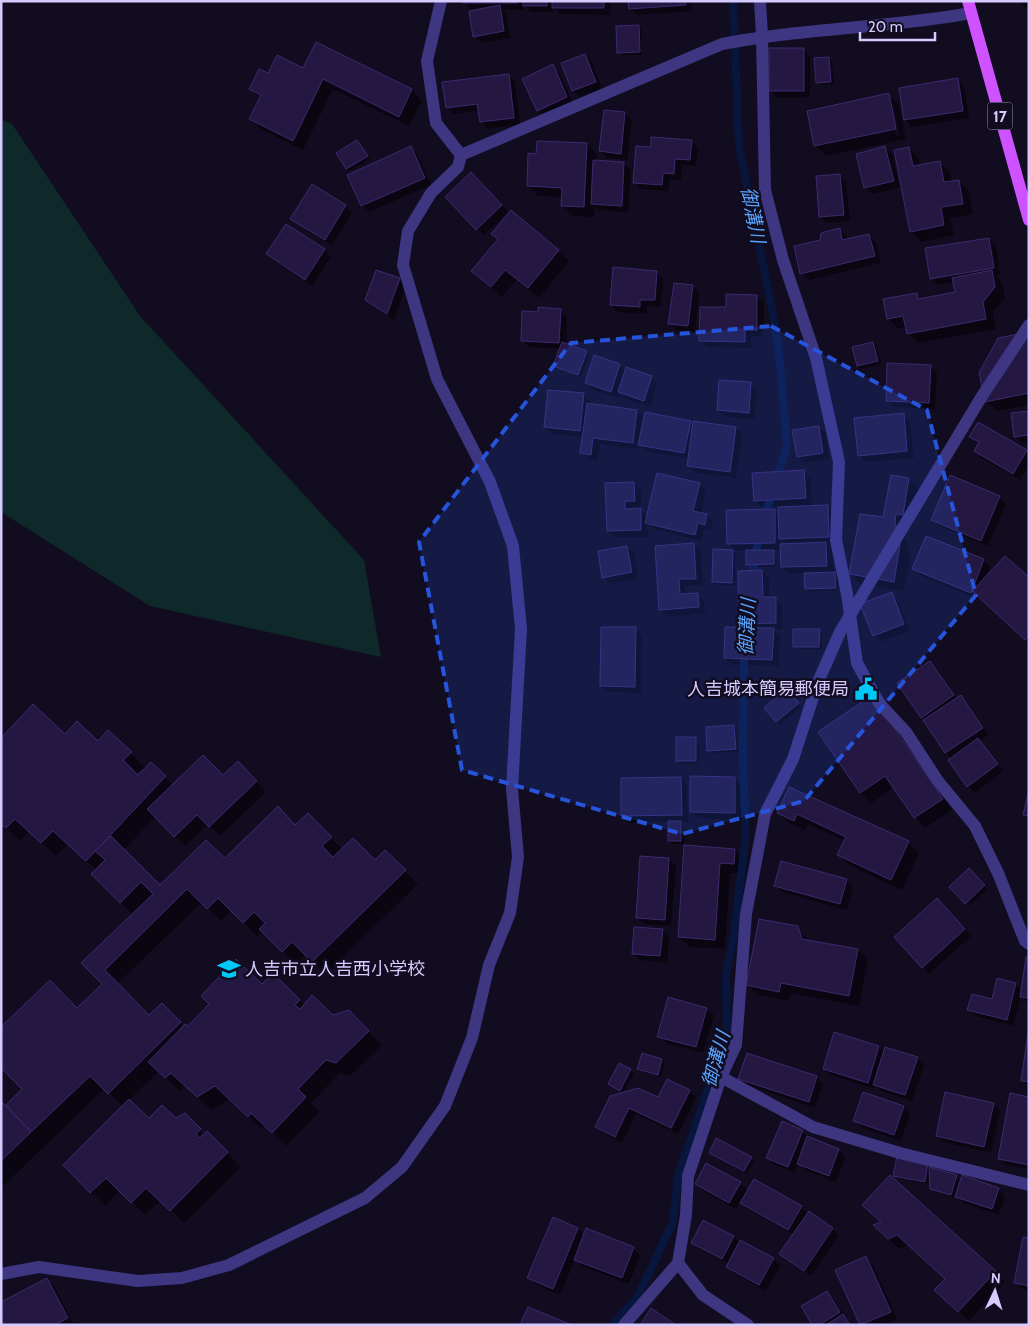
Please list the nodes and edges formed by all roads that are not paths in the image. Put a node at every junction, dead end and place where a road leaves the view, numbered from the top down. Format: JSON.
{"nodes":[{"id":1,"x":441,"y":1,"type":"edge"},
{"id":2,"x":760,"y":1,"type":"edge"},
{"id":3,"x":970,"y":7,"type":"edge"},
{"id":4,"x":762,"y":36,"type":"junction"},
{"id":5,"x":461,"y":155,"type":"junction"},
{"id":6,"x":1029,"y":220,"type":"edge"},
{"id":7,"x":1029,"y":325,"type":"edge"},
{"id":8,"x":850,"y":617,"type":"junction"},
{"id":9,"x":1029,"y":944,"type":"edge"},
{"id":10,"x":721,"y":1077,"type":"junction"},
{"id":11,"x":1029,"y":1185,"type":"edge"},
{"id":12,"x":678,"y":1263,"type":"junction"},
{"id":13,"x":1,"y":1274,"type":"edge"},
{"id":14,"x":624,"y":1325,"type":"edge"},
{"id":15,"x":748,"y":1325,"type":"edge"}],
"edges":[{"from":1,"to":5,"type":"street"},
{"from":2,"to":4,"type":"street"},
{"from":3,"to":4,"type":"street"},
{"from":3,"to":6,"type":"main road","number":"17"},
{"from":4,"to":5,"type":"street"},
{"from":4,"to":8,"type":"street"},
{"from":5,"to":13,"type":"street"},
{"from":7,"to":8,"type":"street"},
{"from":8,"to":9,"type":"street"},
{"from":8,"to":10,"type":"street"},
{"from":10,"to":11,"type":"street"},
{"from":10,"to":12,"type":"street"},
{"from":12,"to":14,"type":"street"},
{"from":12,"to":15,"type":"street"}]}
